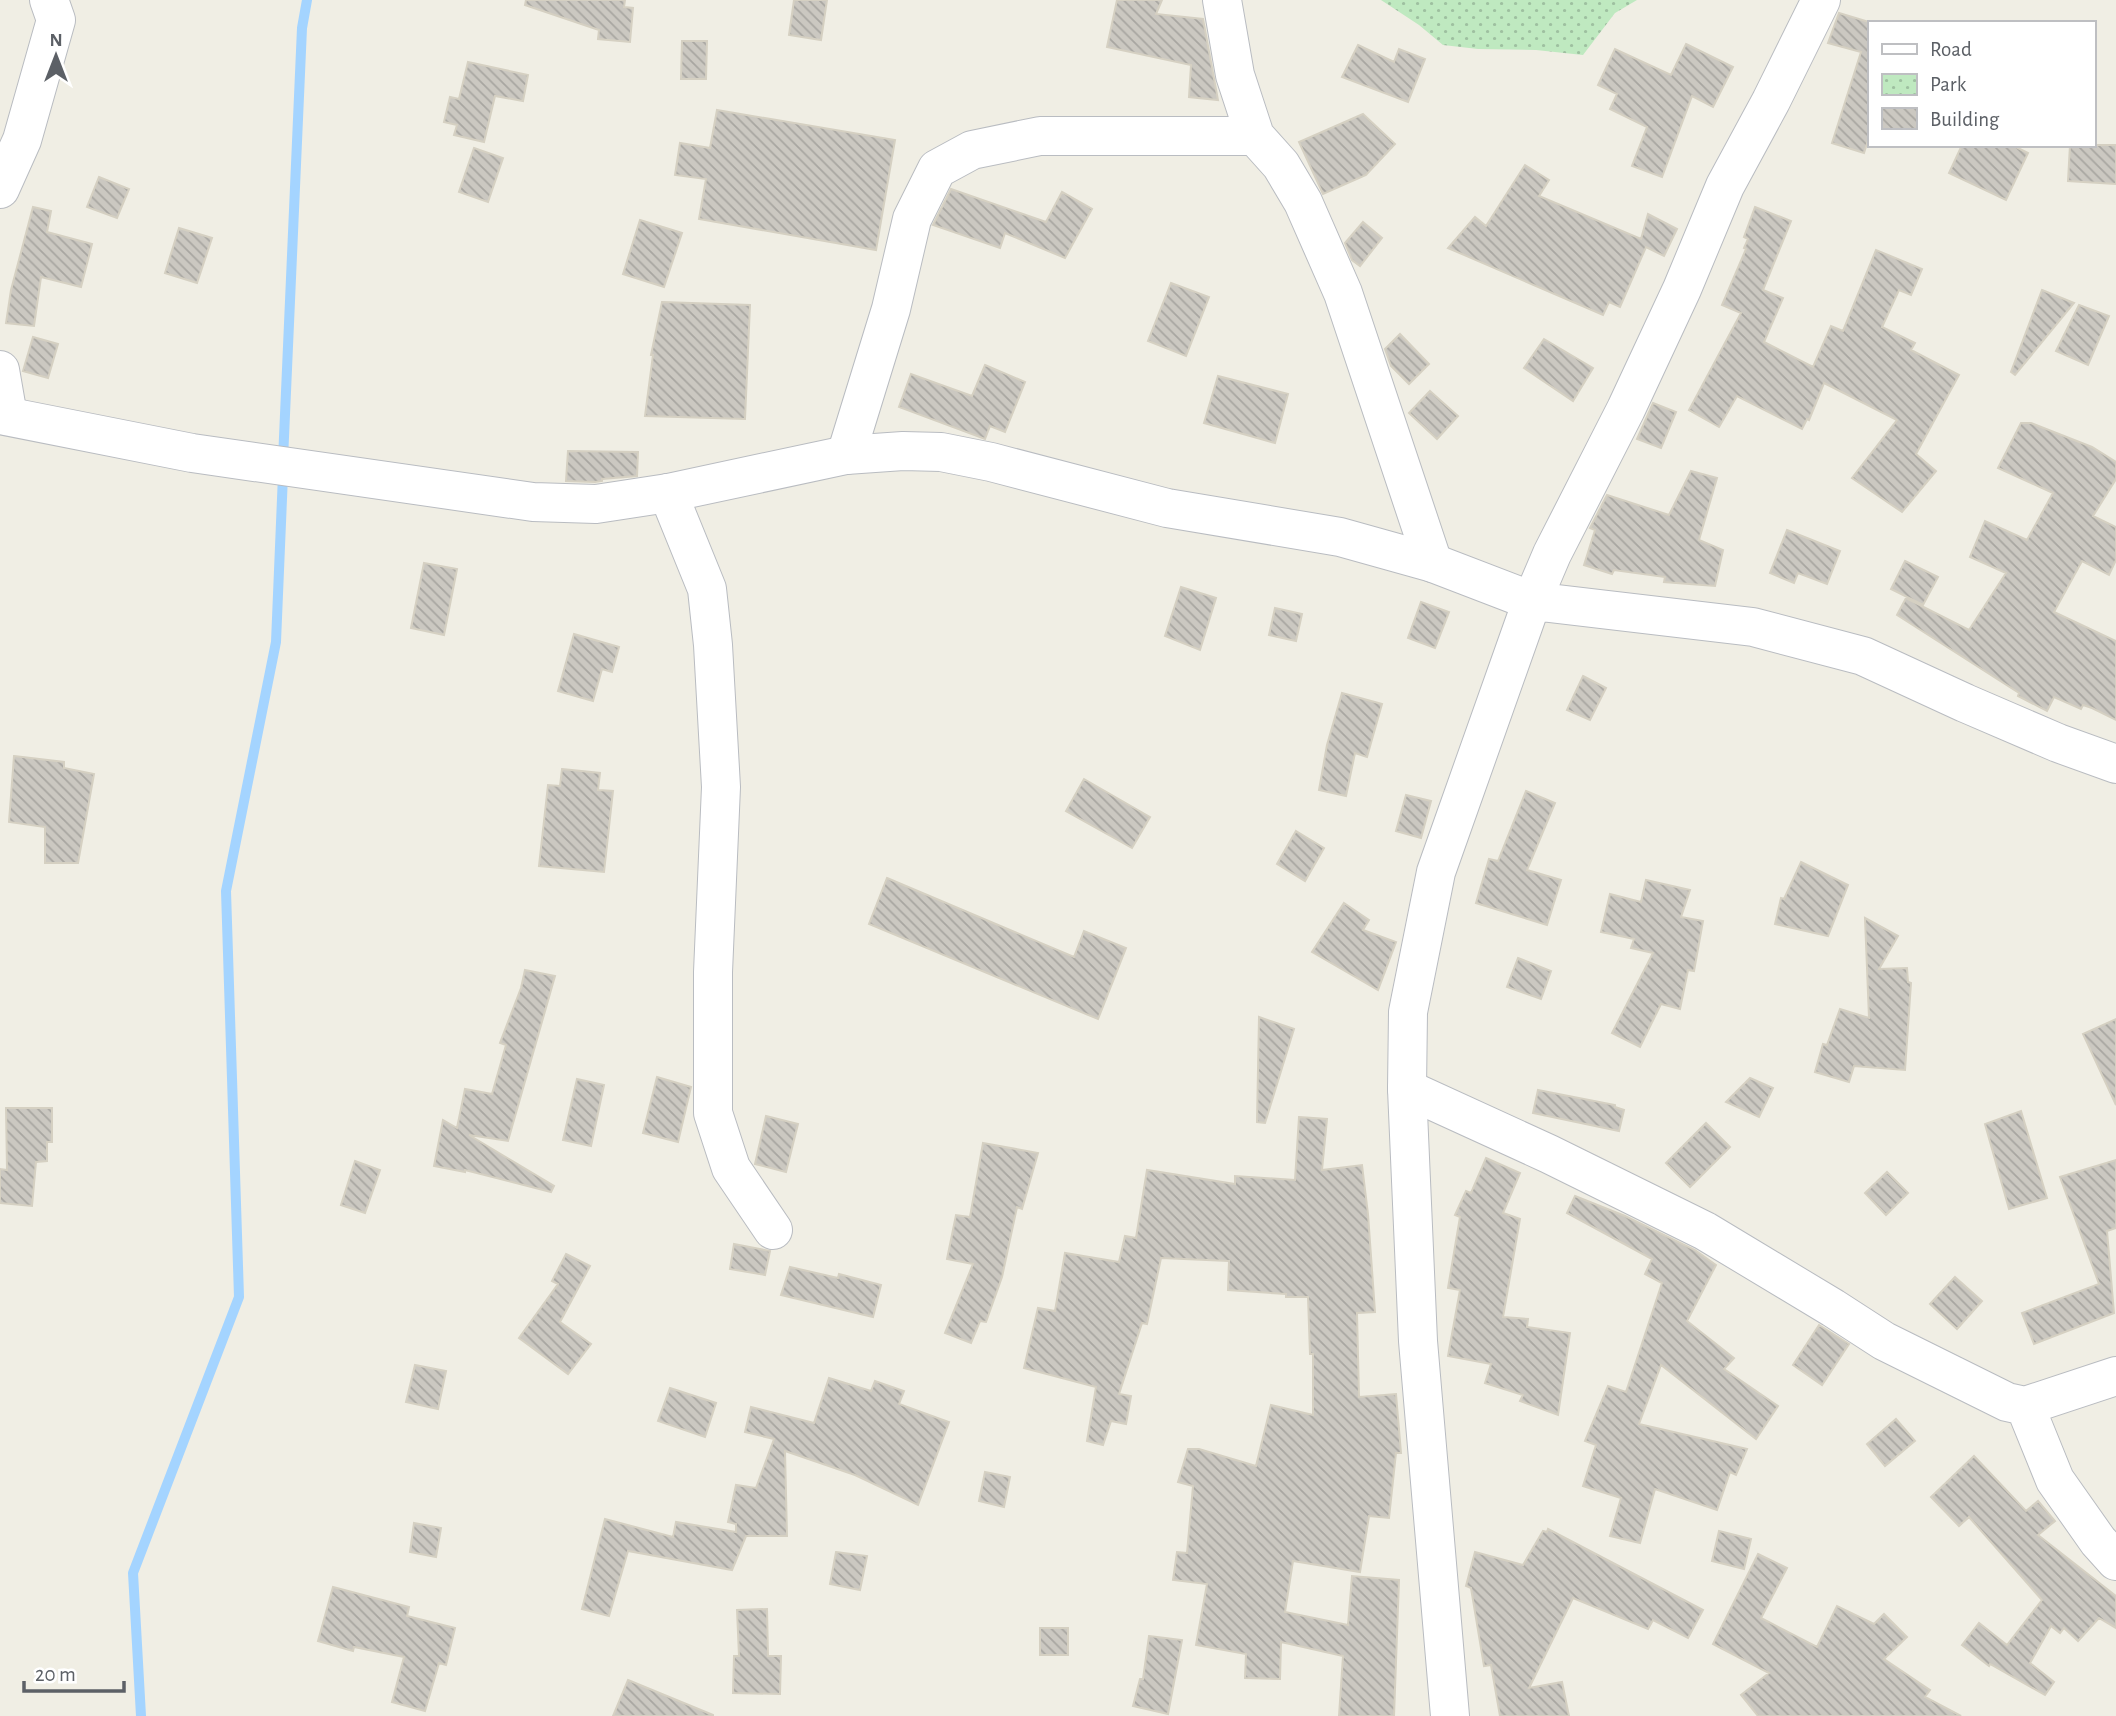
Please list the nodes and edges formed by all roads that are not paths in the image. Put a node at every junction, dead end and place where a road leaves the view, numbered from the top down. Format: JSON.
{"nodes":[{"id":1,"x":1222,"y":0,"type":"edge"},
{"id":2,"x":1821,"y":0,"type":"edge"},
{"id":3,"x":55,"y":7,"type":"edge"},
{"id":4,"x":1255,"y":136,"type":"junction"},
{"id":5,"x":0,"y":189,"type":"edge"},
{"id":6,"x":0,"y":370,"type":"edge"},
{"id":7,"x":4,"y":416,"type":"edge"},
{"id":8,"x":846,"y":455,"type":"junction"},
{"id":9,"x":668,"y":493,"type":"junction"},
{"id":10,"x":1433,"y":563,"type":"junction"},
{"id":11,"x":1532,"y":601,"type":"junction"},
{"id":12,"x":2116,"y":764,"type":"edge"},
{"id":13,"x":1406,"y":1088,"type":"junction"},
{"id":14,"x":774,"y":1230,"type":"dead end"},
{"id":15,"x":2116,"y":1376,"type":"edge"},
{"id":16,"x":2025,"y":1406,"type":"junction"},
{"id":17,"x":2116,"y":1561,"type":"edge"},
{"id":18,"x":1450,"y":1716,"type":"edge"}],
"edges":[{"from":1,"to":4,"type":"street"},
{"from":2,"to":11,"type":"street"},
{"from":3,"to":5,"type":"street"},
{"from":4,"to":8,"type":"street"},
{"from":4,"to":10,"type":"street"},
{"from":6,"to":7,"type":"street"},
{"from":7,"to":9,"type":"street"},
{"from":8,"to":9,"type":"street"},
{"from":8,"to":10,"type":"street"},
{"from":9,"to":14,"type":"street"},
{"from":10,"to":11,"type":"street"},
{"from":11,"to":12,"type":"street"},
{"from":11,"to":13,"type":"street"},
{"from":13,"to":16,"type":"street"},
{"from":13,"to":18,"type":"street"},
{"from":15,"to":16,"type":"street"},
{"from":16,"to":17,"type":"street"}]}
